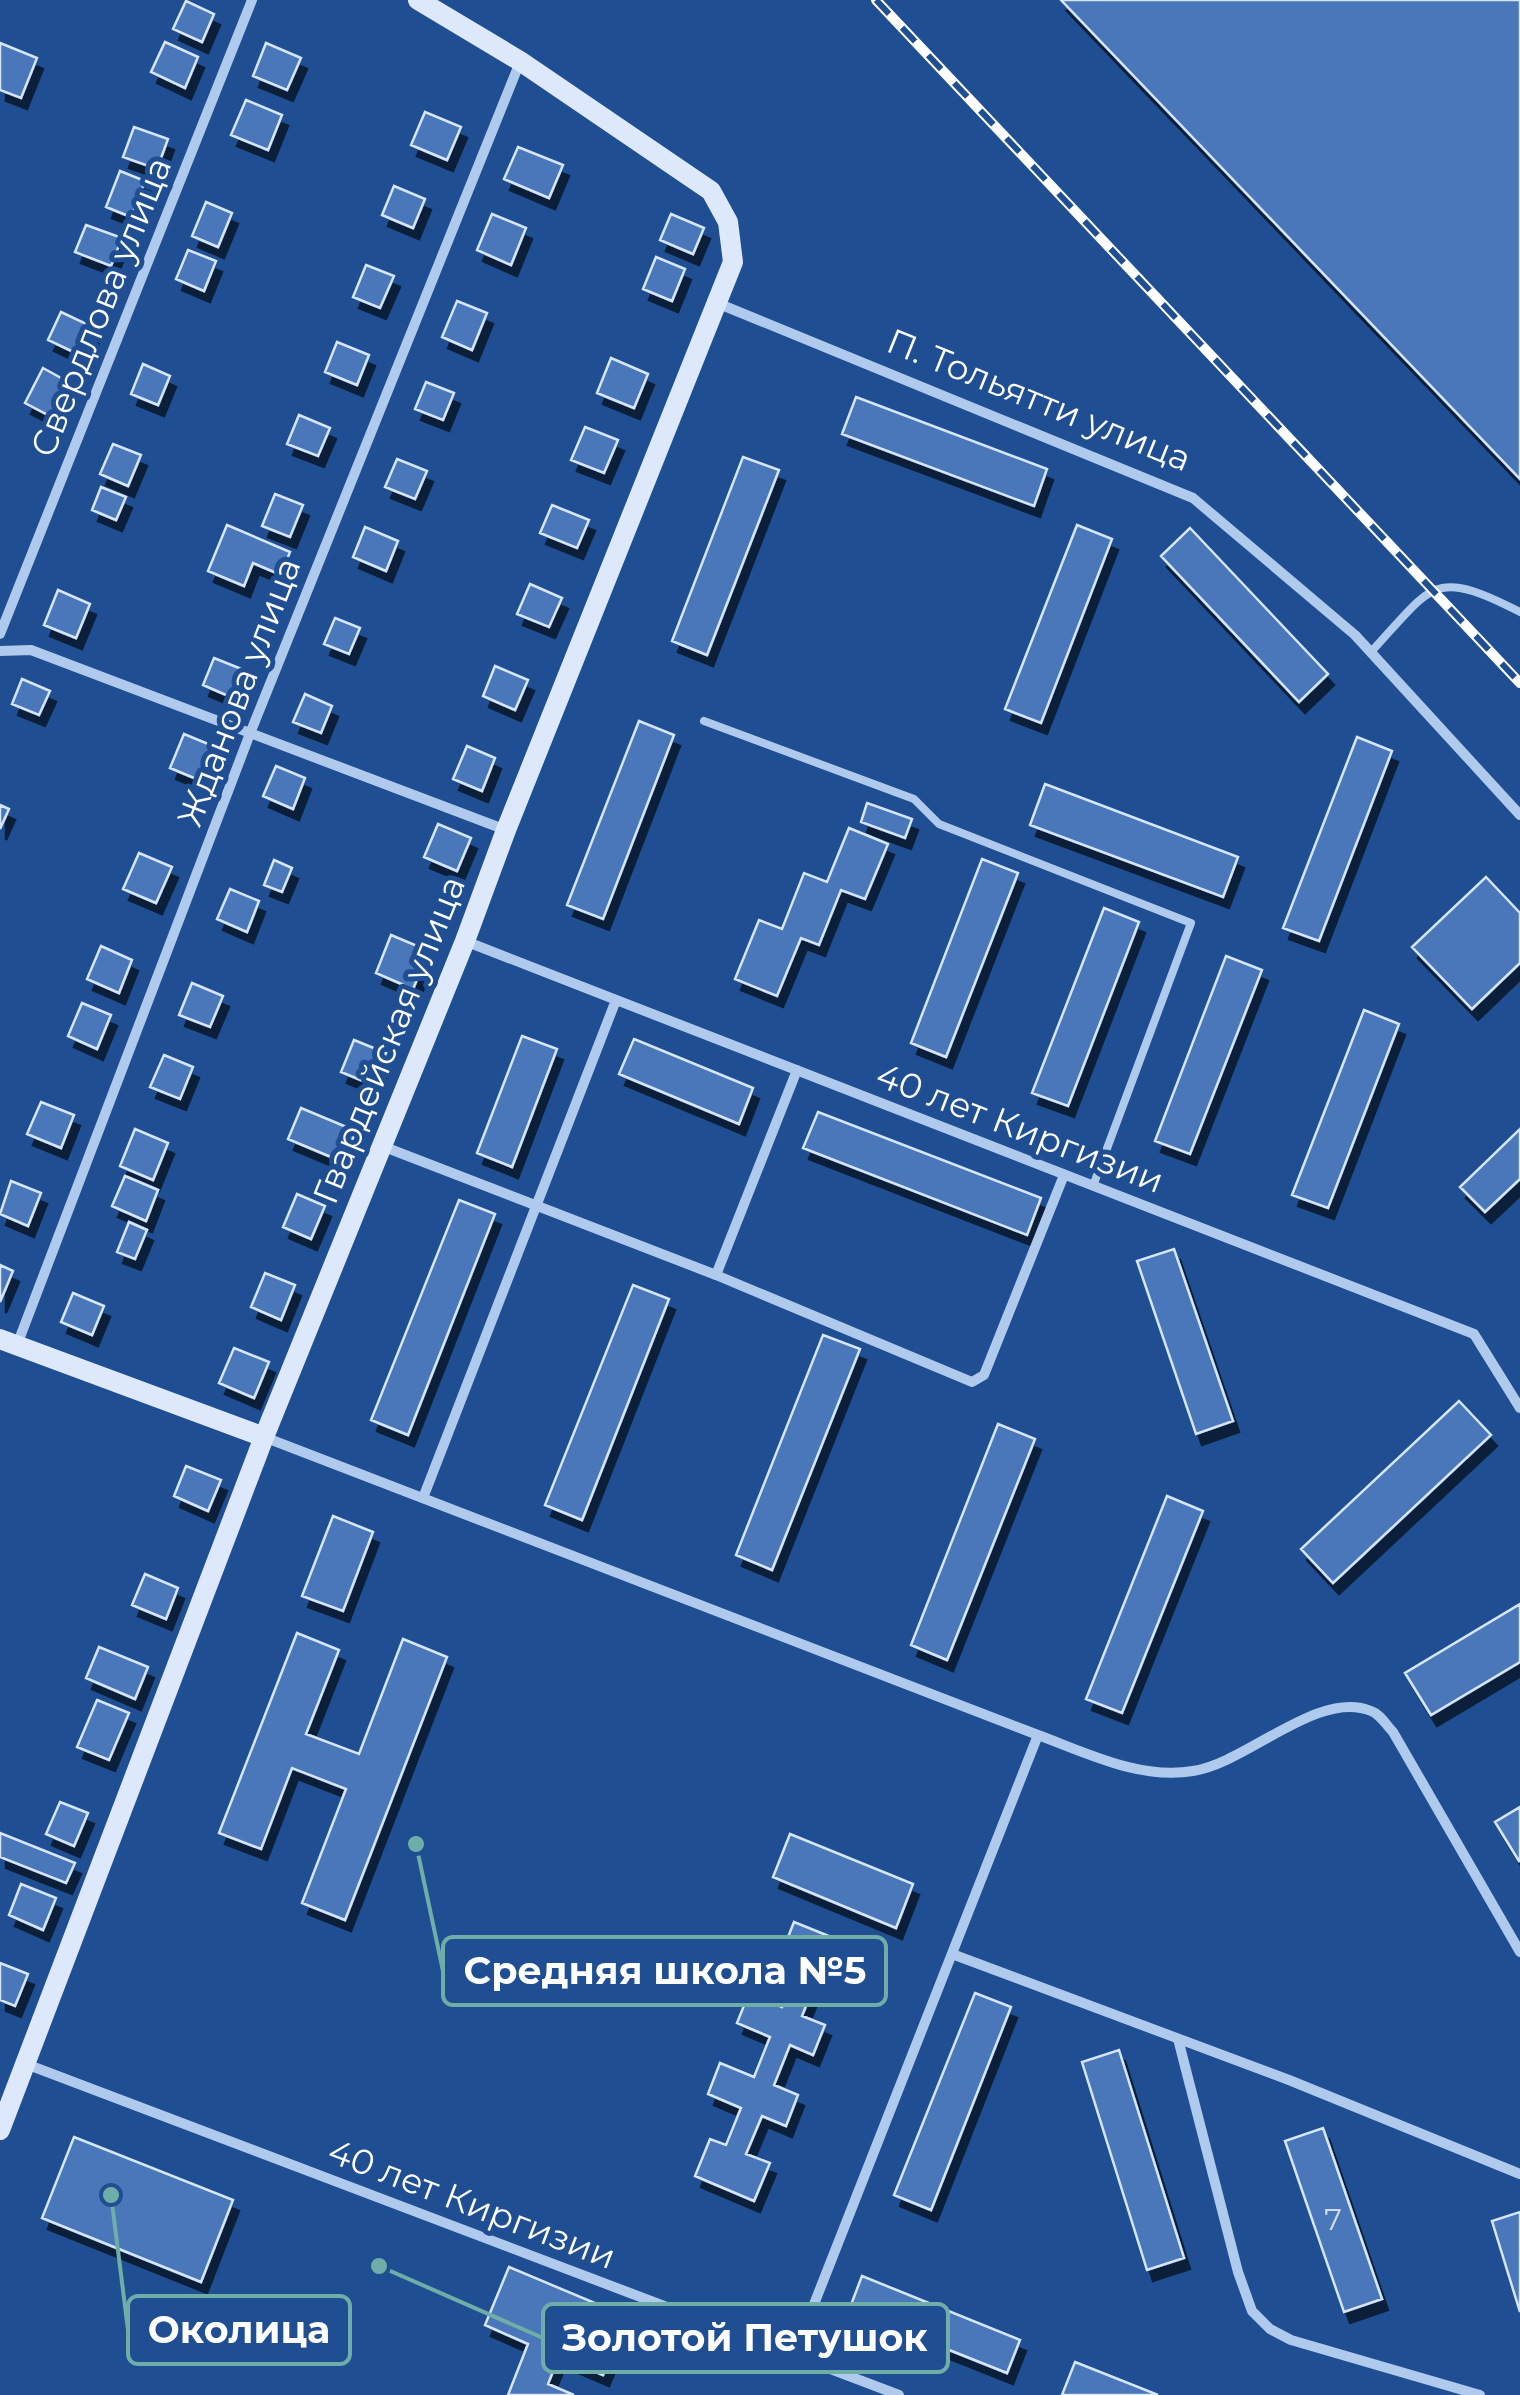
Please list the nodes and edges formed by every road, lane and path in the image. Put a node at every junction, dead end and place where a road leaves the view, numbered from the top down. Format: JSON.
{"nodes":[{"id":1,"x":252,"y":0,"type":"edge"},
{"id":2,"x":418,"y":0,"type":"edge"},
{"id":3,"x":520,"y":61,"type":"junction"},
{"id":4,"x":717,"y":303,"type":"junction"},
{"id":5,"x":1520,"y":612,"type":"edge"},
{"id":6,"x":0,"y":634,"type":"edge"},
{"id":7,"x":0,"y":650,"type":"edge"},
{"id":8,"x":1371,"y":652,"type":"junction"},
{"id":9,"x":704,"y":720,"type":"dead end"},
{"id":10,"x":251,"y":732,"type":"junction"},
{"id":11,"x":1520,"y":815,"type":"edge"},
{"id":12,"x":506,"y":830,"type":"junction"},
{"id":13,"x":466,"y":941,"type":"junction"},
{"id":14,"x":616,"y":1000,"type":"junction"},
{"id":15,"x":797,"y":1070,"type":"junction"},
{"id":16,"x":382,"y":1146,"type":"junction"},
{"id":17,"x":1064,"y":1174,"type":"junction"},
{"id":18,"x":1093,"y":1186,"type":"junction"},
{"id":19,"x":538,"y":1206,"type":"junction"},
{"id":20,"x":716,"y":1275,"type":"junction"},
{"id":21,"x":8,"y":1343,"type":"edge"},
{"id":22,"x":1520,"y":1408,"type":"edge"},
{"id":23,"x":264,"y":1437,"type":"junction"},
{"id":24,"x":423,"y":1498,"type":"junction"},
{"id":25,"x":1038,"y":1735,"type":"junction"},
{"id":26,"x":1520,"y":1952,"type":"edge"},
{"id":27,"x":952,"y":1954,"type":"junction"},
{"id":28,"x":1178,"y":2039,"type":"junction"},
{"id":29,"x":25,"y":2064,"type":"junction"},
{"id":30,"x":0,"y":2130,"type":"edge"},
{"id":31,"x":1520,"y":2174,"type":"edge"},
{"id":32,"x":794,"y":2355,"type":"junction"},
{"id":33,"x":899,"y":2395,"type":"edge"},
{"id":34,"x":1480,"y":2395,"type":"edge"}],
"edges":[{"from":1,"to":6,"type":"street","name":"Свердлова улица"},
{"from":2,"to":3,"type":"street"},
{"from":3,"to":4,"type":"street","name":"Гвардейская улица"},
{"from":3,"to":10,"type":"street","name":"Жданова улица"},
{"from":4,"to":8,"type":"street","name":"П. Тольятти улица"},
{"from":4,"to":12,"type":"street","name":"Гвардейская улица"},
{"from":5,"to":8,"type":"lane"},
{"from":7,"to":10,"type":"street"},
{"from":8,"to":11,"type":"street","name":"П. Тольятти улица"},
{"from":9,"to":18,"type":"lane"},
{"from":10,"to":12,"type":"street"},
{"from":10,"to":21,"type":"street","name":"Жданова улица"},
{"from":12,"to":13,"type":"street","name":"Гвардейская улица"},
{"from":13,"to":14,"type":"street","name":"40 лет Киргизии"},
{"from":13,"to":16,"type":"street","name":"Гвардейская улица"},
{"from":14,"to":15,"type":"street","name":"40 лет Киргизии"},
{"from":14,"to":19,"type":"street"},
{"from":15,"to":17,"type":"street","name":"40 лет Киргизии"},
{"from":15,"to":20,"type":"street"},
{"from":16,"to":19,"type":"street"},
{"from":16,"to":23,"type":"street","name":"Гвардейская улица"},
{"from":17,"to":18,"type":"street","name":"40 лет Киргизии"},
{"from":17,"to":20,"type":"street"},
{"from":18,"to":22,"type":"street","name":"40 лет Киргизии"},
{"from":19,"to":20,"type":"street"},
{"from":19,"to":24,"type":"street"},
{"from":21,"to":23,"type":"street"},
{"from":23,"to":24,"type":"street"},
{"from":23,"to":29,"type":"street","name":"Гвардейская улица"},
{"from":24,"to":25,"type":"street"},
{"from":25,"to":26,"type":"street"},
{"from":25,"to":27,"type":"street"},
{"from":27,"to":28,"type":"street"},
{"from":27,"to":32,"type":"street"},
{"from":28,"to":31,"type":"street"},
{"from":28,"to":34,"type":"street"},
{"from":29,"to":30,"type":"street","name":"Гвардейская улица"},
{"from":29,"to":32,"type":"street","name":"40 лет Киргизии"},
{"from":32,"to":33,"type":"street","name":"40 лет Киргизии"}]}
